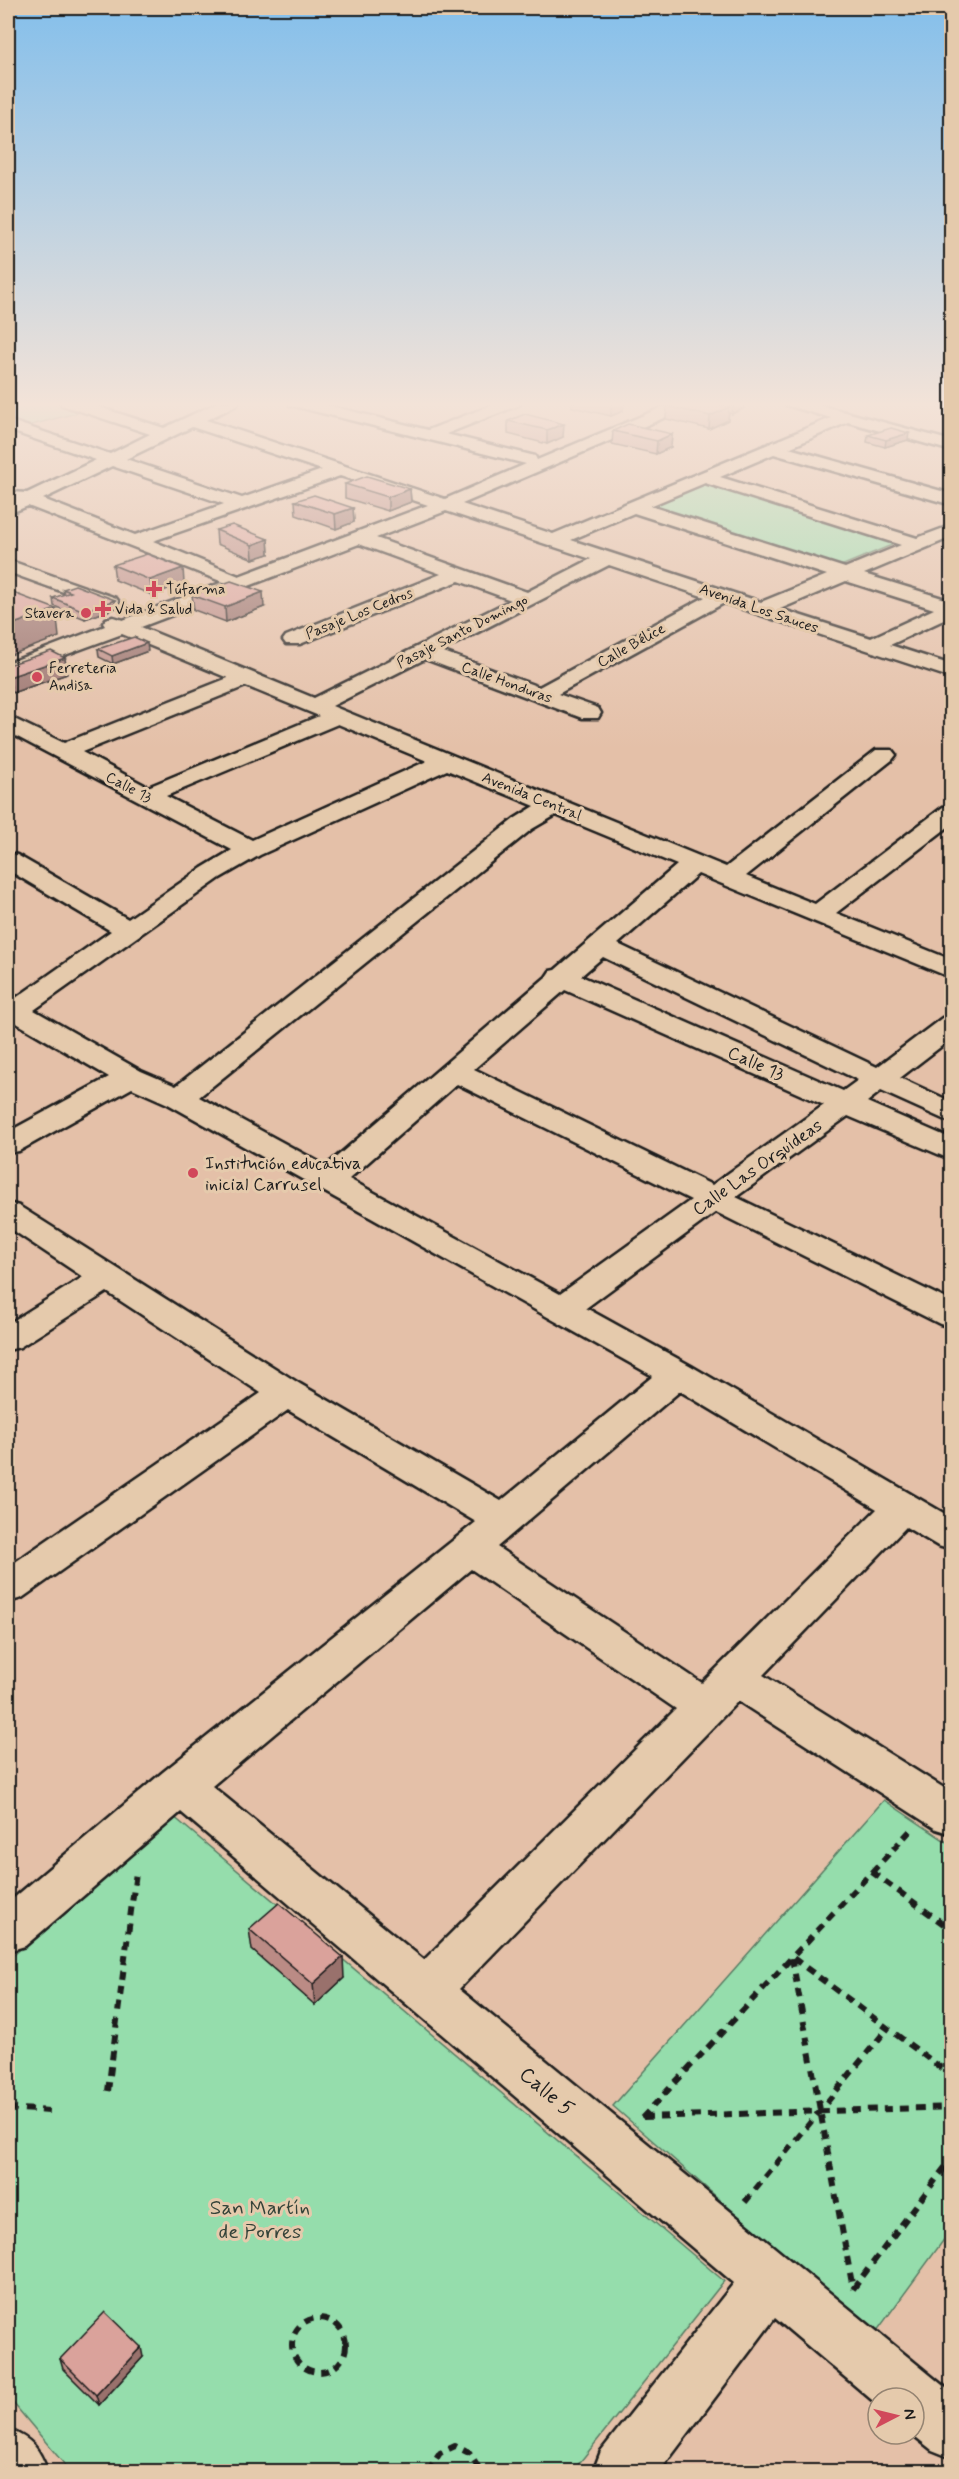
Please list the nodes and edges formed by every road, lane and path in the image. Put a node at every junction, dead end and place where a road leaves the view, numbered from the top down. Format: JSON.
{"nodes":[{"id":1,"x":73,"y":518,"type":"edge"},
{"id":2,"x":204,"y":518,"type":"edge"},
{"id":3,"x":397,"y":518,"type":"edge"},
{"id":4,"x":405,"y":518,"type":"edge"},
{"id":5,"x":487,"y":518,"type":"edge"},
{"id":6,"x":608,"y":518,"type":"edge"},
{"id":7,"x":667,"y":518,"type":"edge"},
{"id":8,"x":834,"y":518,"type":"edge"},
{"id":9,"x":951,"y":530,"type":"edge"},
{"id":10,"x":360,"y":538,"type":"junction"},
{"id":11,"x":555,"y":540,"type":"junction"},
{"id":12,"x":136,"y":542,"type":"junction"},
{"id":13,"x":918,"y":544,"type":"junction"},
{"id":14,"x":609,"y":558,"type":"junction"},
{"id":15,"x":8,"y":566,"type":"edge"},
{"id":16,"x":458,"y":574,"type":"junction"},
{"id":17,"x":846,"y":574,"type":"junction"},
{"id":18,"x":31,"y":575,"type":"junction"},
{"id":19,"x":230,"y":578,"type":"junction"},
{"id":20,"x":8,"y":583,"type":"edge"},
{"id":21,"x":722,"y":596,"type":"junction"},
{"id":22,"x":525,"y":598,"type":"junction"},
{"id":23,"x":951,"y":608,"type":"edge"},
{"id":24,"x":762,"y":609,"type":"junction"},
{"id":25,"x":126,"y":621,"type":"junction"},
{"id":26,"x":293,"y":640,"type":"dead end"},
{"id":27,"x":871,"y":646,"type":"junction"},
{"id":28,"x":423,"y":651,"type":"junction"},
{"id":29,"x":8,"y":661,"type":"edge"},
{"id":30,"x":8,"y":670,"type":"edge"},
{"id":31,"x":951,"y":672,"type":"edge"},
{"id":32,"x":247,"y":678,"type":"junction"},
{"id":33,"x":540,"y":695,"type":"junction"},
{"id":34,"x":315,"y":706,"type":"junction"},
{"id":35,"x":590,"y":713,"type":"dead end"},
{"id":36,"x":339,"y":716,"type":"junction"},
{"id":37,"x":8,"y":723,"type":"edge"},
{"id":38,"x":62,"y":752,"type":"junction"},
{"id":39,"x":884,"y":755,"type":"dead end"},
{"id":40,"x":447,"y":761,"type":"junction"},
{"id":41,"x":147,"y":796,"type":"junction"},
{"id":42,"x":555,"y":805,"type":"junction"},
{"id":43,"x":951,"y":812,"type":"edge"},
{"id":44,"x":250,"y":850,"type":"junction"},
{"id":45,"x":8,"y":860,"type":"edge"},
{"id":46,"x":695,"y":863,"type":"junction"},
{"id":47,"x":729,"y":878,"type":"junction"},
{"id":48,"x":818,"y":914,"type":"junction"},
{"id":49,"x":129,"y":931,"type":"junction"},
{"id":50,"x":600,"y":945,"type":"junction"},
{"id":51,"x":951,"y":969,"type":"edge"},
{"id":52,"x":560,"y":977,"type":"junction"},
{"id":53,"x":11,"y":1009,"type":"edge"},
{"id":54,"x":951,"y":1024,"type":"edge"},
{"id":55,"x":454,"y":1071,"type":"junction"},
{"id":56,"x":131,"y":1077,"type":"junction"},
{"id":57,"x":880,"y":1079,"type":"junction"},
{"id":58,"x":179,"y":1098,"type":"junction"},
{"id":59,"x":848,"y":1103,"type":"junction"},
{"id":60,"x":951,"y":1114,"type":"edge"},
{"id":61,"x":8,"y":1144,"type":"edge"},
{"id":62,"x":951,"y":1151,"type":"edge"},
{"id":63,"x":329,"y":1180,"type":"junction"},
{"id":64,"x":712,"y":1198,"type":"junction"},
{"id":65,"x":8,"y":1213,"type":"edge"},
{"id":66,"x":108,"y":1277,"type":"junction"},
{"id":67,"x":562,"y":1309,"type":"junction"},
{"id":68,"x":951,"y":1316,"type":"edge"},
{"id":69,"x":8,"y":1339,"type":"edge"},
{"id":70,"x":678,"y":1374,"type":"junction"},
{"id":71,"x":287,"y":1393,"type":"junction"},
{"id":72,"x":900,"y":1508,"type":"junction"},
{"id":73,"x":505,"y":1521,"type":"junction"},
{"id":74,"x":951,"y":1536,"type":"edge"},
{"id":75,"x":471,"y":1550,"type":"junction"},
{"id":76,"x":8,"y":1587,"type":"edge"},
{"id":77,"x":720,"y":1692,"type":"junction"},
{"id":78,"x":179,"y":1785,"type":"junction"},
{"id":79,"x":943,"y":1811,"type":"edge"},
{"id":80,"x":137,"y":1866,"type":"dead end"},
{"id":81,"x":872,"y":1872,"type":"junction"},
{"id":82,"x":951,"y":1930,"type":"edge"},
{"id":83,"x":8,"y":1931,"type":"edge"},
{"id":84,"x":792,"y":1958,"type":"junction"},
{"id":85,"x":426,"y":1991,"type":"junction"},
{"id":86,"x":887,"y":2029,"type":"junction"},
{"id":87,"x":951,"y":2076,"type":"edge"},
{"id":88,"x":108,"y":2091,"type":"dead end"},
{"id":89,"x":951,"y":2106,"type":"edge"},
{"id":90,"x":8,"y":2108,"type":"edge"},
{"id":91,"x":50,"y":2111,"type":"dead end"},
{"id":92,"x":820,"y":2111,"type":"junction"},
{"id":93,"x":628,"y":2132,"type":"junction"},
{"id":94,"x":951,"y":2157,"type":"edge"},
{"id":95,"x":718,"y":2234,"type":"junction"},
{"id":96,"x":771,"y":2279,"type":"junction"},
{"id":97,"x":840,"y":2307,"type":"junction"},
{"id":98,"x":297,"y":2330,"type":"joint"},
{"id":99,"x":904,"y":2386,"type":"edge"},
{"id":100,"x":926,"y":2408,"type":"edge"},
{"id":101,"x":951,"y":2430,"type":"edge"},
{"id":102,"x":8,"y":2458,"type":"edge"},
{"id":103,"x":19,"y":2472,"type":"edge"},
{"id":104,"x":428,"y":2472,"type":"edge"},
{"id":105,"x":481,"y":2472,"type":"edge"},
{"id":106,"x":622,"y":2472,"type":"edge"}],
"edges":[{"from":1,"to":12,"type":"street"},
{"from":2,"to":12,"type":"street"},
{"from":3,"to":19,"type":"street"},
{"from":4,"to":10,"type":"street"},
{"from":5,"to":11,"type":"street","name":"Avenida Los Sauces"},
{"from":6,"to":11,"type":"street"},
{"from":7,"to":17,"type":"street"},
{"from":8,"to":13,"type":"street"},
{"from":9,"to":13,"type":"street"},
{"from":10,"to":16,"type":"street"},
{"from":10,"to":25,"type":"street"},
{"from":11,"to":14,"type":"street","name":"Avenida Los Sauces"},
{"from":12,"to":19,"type":"street"},
{"from":13,"to":17,"type":"street"},
{"from":14,"to":21,"type":"street","name":"Avenida Los Sauces"},
{"from":14,"to":22,"type":"street","name":"Pasaje Santo Domingo"},
{"from":15,"to":18,"type":"street","name":"Avenida Central"},
{"from":16,"to":22,"type":"street"},
{"from":16,"to":26,"type":"street","name":"Pasaje Los Cedros"},
{"from":17,"to":23,"type":"street"},
{"from":17,"to":24,"type":"street"},
{"from":18,"to":20,"type":"street"},
{"from":18,"to":25,"type":"street","name":"Avenida Central"},
{"from":19,"to":25,"type":"street"},
{"from":21,"to":24,"type":"street","name":"Avenida Los Sauces"},
{"from":21,"to":33,"type":"street","name":"Calle Bélice"},
{"from":22,"to":28,"type":"street","name":"Pasaje Santo Domingo"},
{"from":23,"to":27,"type":"street"},
{"from":24,"to":27,"type":"street","name":"Avenida Los Sauces"},
{"from":25,"to":29,"type":"street"},
{"from":25,"to":30,"type":"street"},
{"from":25,"to":32,"type":"street","name":"Avenida Central"},
{"from":27,"to":31,"type":"street","name":"Avenida Los Sauces"},
{"from":28,"to":33,"type":"street","name":"Calle Honduras"},
{"from":28,"to":34,"type":"street","name":"Pasaje Santo Domingo"},
{"from":32,"to":34,"type":"street","name":"Avenida Central"},
{"from":32,"to":38,"type":"street"},
{"from":33,"to":35,"type":"street","name":"Calle Honduras"},
{"from":34,"to":36,"type":"street","name":"Avenida Central"},
{"from":36,"to":40,"type":"street","name":"Avenida Central"},
{"from":36,"to":41,"type":"street"},
{"from":37,"to":38,"type":"street","name":"Calle 13"},
{"from":38,"to":41,"type":"street","name":"Calle 13"},
{"from":39,"to":47,"type":"street"},
{"from":40,"to":42,"type":"street","name":"Avenida Central"},
{"from":40,"to":44,"type":"street"},
{"from":41,"to":44,"type":"street","name":"Calle 13"},
{"from":42,"to":46,"type":"street","name":"Avenida Central"},
{"from":42,"to":58,"type":"street"},
{"from":43,"to":48,"type":"street"},
{"from":44,"to":49,"type":"street"},
{"from":45,"to":49,"type":"street"},
{"from":46,"to":47,"type":"street","name":"Avenida Central"},
{"from":46,"to":50,"type":"street"},
{"from":47,"to":48,"type":"street","name":"Avenida Central"},
{"from":48,"to":51,"type":"street","name":"Avenida Central"},
{"from":49,"to":53,"type":"street"},
{"from":50,"to":52,"type":"street"},
{"from":50,"to":57,"type":"street"},
{"from":52,"to":55,"type":"street"},
{"from":52,"to":59,"type":"street","name":"Calle 13"},
{"from":53,"to":56,"type":"street"},
{"from":54,"to":57,"type":"street","name":"Calle Las Orquídeas"},
{"from":55,"to":63,"type":"street"},
{"from":55,"to":64,"type":"street"},
{"from":56,"to":58,"type":"street"},
{"from":56,"to":61,"type":"street"},
{"from":57,"to":59,"type":"street","name":"Calle Las Orquídeas"},
{"from":57,"to":60,"type":"street"},
{"from":58,"to":63,"type":"street"},
{"from":59,"to":62,"type":"street","name":"Calle 13"},
{"from":59,"to":64,"type":"street","name":"Calle Las Orquídeas"},
{"from":63,"to":67,"type":"street"},
{"from":64,"to":67,"type":"street","name":"Calle Las Orquídeas"},
{"from":64,"to":68,"type":"street"},
{"from":65,"to":66,"type":"street"},
{"from":66,"to":69,"type":"street"},
{"from":66,"to":71,"type":"street"},
{"from":67,"to":70,"type":"street"},
{"from":70,"to":72,"type":"street"},
{"from":70,"to":73,"type":"street"},
{"from":71,"to":73,"type":"street"},
{"from":71,"to":76,"type":"street"},
{"from":72,"to":74,"type":"street"},
{"from":72,"to":77,"type":"street"},
{"from":73,"to":75,"type":"street"},
{"from":75,"to":77,"type":"street"},
{"from":75,"to":78,"type":"street"},
{"from":77,"to":79,"type":"street"},
{"from":77,"to":85,"type":"street"},
{"from":78,"to":83,"type":"street"},
{"from":78,"to":85,"type":"street","name":"Calle 5"},
{"from":79,"to":81,"type":"path"},
{"from":80,"to":88,"type":"path"},
{"from":81,"to":82,"type":"path"},
{"from":81,"to":84,"type":"path"},
{"from":84,"to":86,"type":"path"},
{"from":84,"to":92,"type":"path"},
{"from":84,"to":93,"type":"path"},
{"from":85,"to":93,"type":"street","name":"Calle 5"},
{"from":86,"to":87,"type":"path"},
{"from":86,"to":92,"type":"path"},
{"from":89,"to":92,"type":"path"},
{"from":90,"to":91,"type":"path"},
{"from":92,"to":93,"type":"path"},
{"from":92,"to":95,"type":"path"},
{"from":92,"to":97,"type":"path"},
{"from":93,"to":95,"type":"street","name":"Calle 5"},
{"from":94,"to":97,"type":"path"},
{"from":95,"to":96,"type":"street","name":"Calle 5"},
{"from":96,"to":97,"type":"street","name":"Calle 5"},
{"from":96,"to":106,"type":"street"},
{"from":97,"to":99,"type":"street","name":"Calle 5"},
{"from":98,"to":98,"type":"path"},
{"from":100,"to":101,"type":"street","name":"Calle 5"},
{"from":102,"to":103,"type":"street"},
{"from":104,"to":105,"type":"path"}]}
